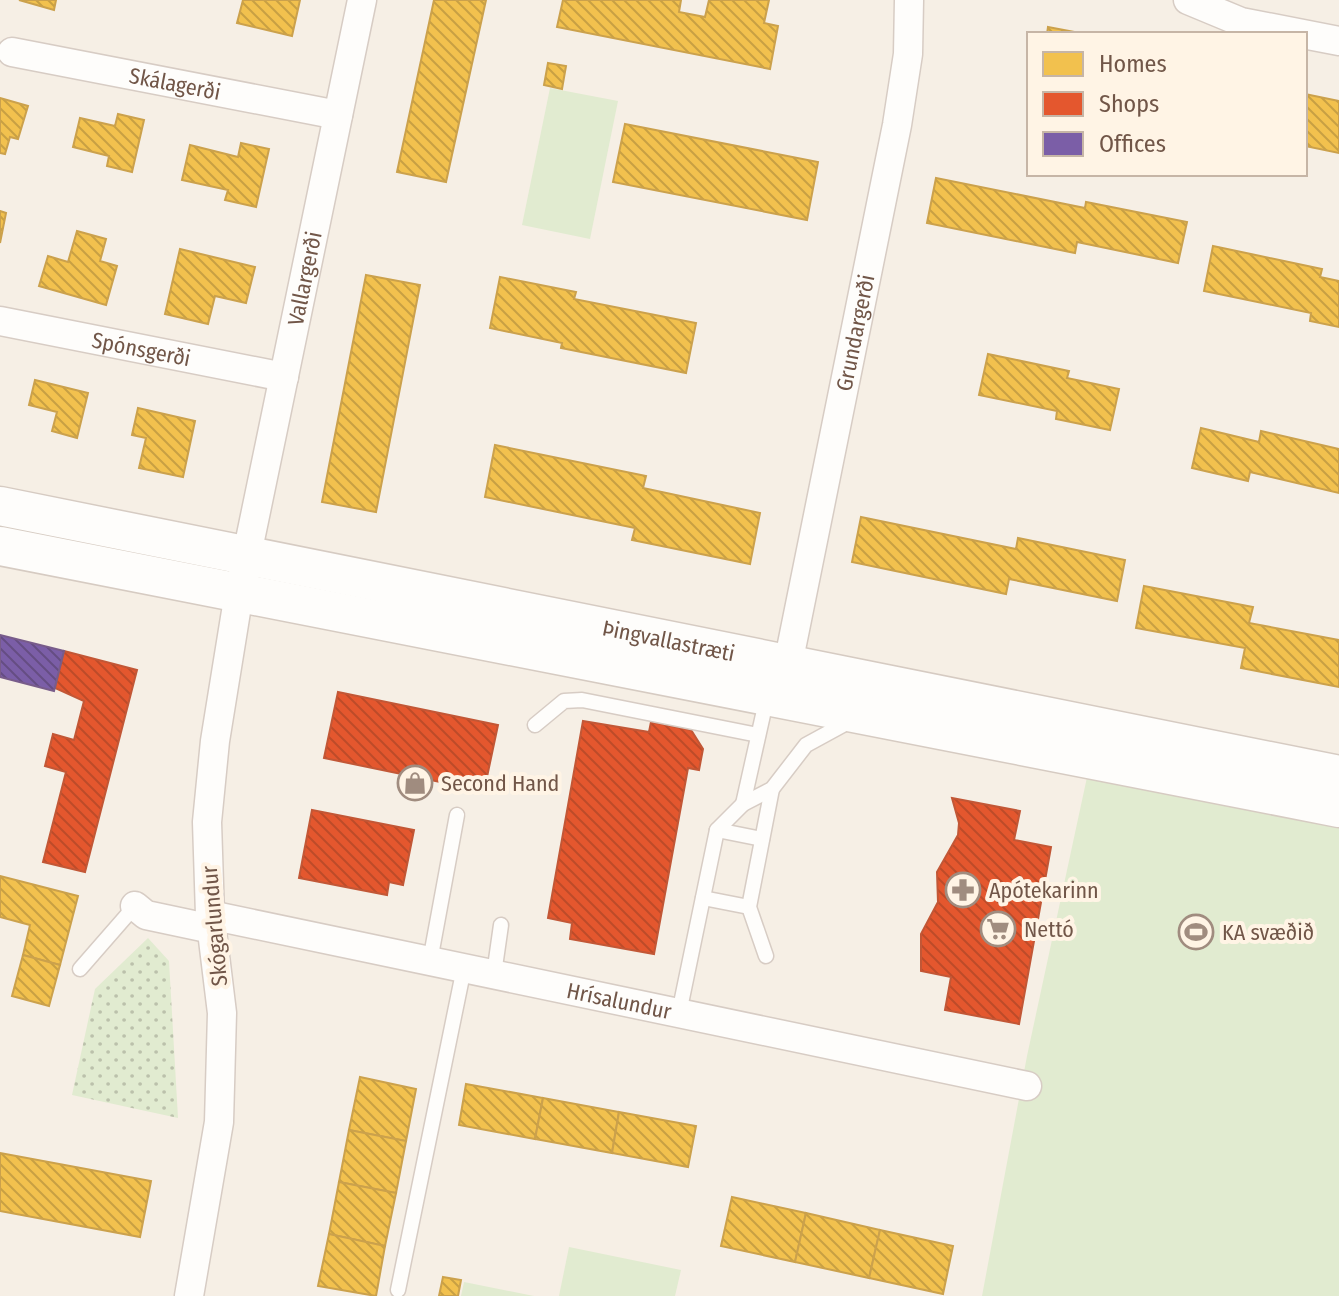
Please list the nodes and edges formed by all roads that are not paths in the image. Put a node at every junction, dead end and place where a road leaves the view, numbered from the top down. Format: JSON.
{"nodes":[{"id":1,"x":362,"y":0,"type":"edge"},
{"id":2,"x":909,"y":0,"type":"edge"},
{"id":3,"x":1188,"y":0,"type":"edge"},
{"id":4,"x":1293,"y":32,"type":"edge"},
{"id":5,"x":1307,"y":35,"type":"edge"},
{"id":6,"x":1339,"y":41,"type":"edge"},
{"id":7,"x":12,"y":52,"type":"dead end"},
{"id":8,"x":338,"y":115,"type":"junction"},
{"id":9,"x":0,"y":321,"type":"edge"},
{"id":10,"x":284,"y":377,"type":"junction"},
{"id":11,"x":0,"y":506,"type":"edge"},
{"id":12,"x":0,"y":546,"type":"edge"},
{"id":13,"x":248,"y":556,"type":"junction"},
{"id":14,"x":239,"y":593,"type":"junction"},
{"id":15,"x":777,"y":674,"type":"junction"},
{"id":16,"x":861,"y":715,"type":"junction"},
{"id":17,"x":535,"y":725,"type":"dead end"},
{"id":18,"x":758,"y":735,"type":"junction"},
{"id":19,"x":1339,"y":775,"type":"edge"},
{"id":20,"x":772,"y":789,"type":"junction"},
{"id":21,"x":743,"y":804,"type":"junction"},
{"id":22,"x":1339,"y":808,"type":"edge"},
{"id":23,"x":457,"y":815,"type":"dead end"},
{"id":24,"x":717,"y":830,"type":"junction"},
{"id":25,"x":762,"y":839,"type":"junction"},
{"id":26,"x":703,"y":898,"type":"junction"},
{"id":27,"x":135,"y":906,"type":"joint"},
{"id":28,"x":749,"y":907,"type":"junction"},
{"id":29,"x":211,"y":922,"type":"junction"},
{"id":30,"x":501,"y":925,"type":"dead end"},
{"id":31,"x":766,"y":956,"type":"dead end"},
{"id":32,"x":430,"y":961,"type":"junction"},
{"id":33,"x":464,"y":968,"type":"junction"},
{"id":34,"x":80,"y":969,"type":"dead end"},
{"id":35,"x":494,"y":974,"type":"junction"},
{"id":36,"x":679,"y":1013,"type":"junction"},
{"id":37,"x":1027,"y":1086,"type":"dead end"},
{"id":38,"x":398,"y":1290,"type":"dead end"},
{"id":39,"x":189,"y":1296,"type":"edge"}],
"edges":[{"from":1,"to":8,"type":"street","name":"Vallargerði"},
{"from":2,"to":15,"type":"street","name":"Grundargerði"},
{"from":3,"to":4,"type":"street"},
{"from":5,"to":6,"type":"street"},
{"from":7,"to":8,"type":"street","name":"Skálagerði"},
{"from":8,"to":10,"type":"street","name":"Vallargerði"},
{"from":9,"to":10,"type":"street","name":"Spónsgerði"},
{"from":10,"to":13,"type":"street","name":"Vallargerði"},
{"from":11,"to":13,"type":"main road","name":"Þingvallastræti"},
{"from":12,"to":14,"type":"main road","name":"Þingvallastræti"},
{"from":13,"to":14,"type":"street","name":"Skógarlundur"},
{"from":13,"to":15,"type":"main road","name":"Þingvallastræti"},
{"from":14,"to":15,"type":"main road","name":"Þingvallastræti"},
{"from":14,"to":29,"type":"street","name":"Skógarlundur"},
{"from":15,"to":16,"type":"main road","name":"Þingvallastræti"},
{"from":15,"to":18,"type":"lane"},
{"from":15,"to":19,"type":"main road","name":"Þingvallastræti"},
{"from":16,"to":20,"type":"lane"},
{"from":16,"to":22,"type":"main road","name":"Þingvallastræti"},
{"from":17,"to":18,"type":"lane"},
{"from":18,"to":21,"type":"lane"},
{"from":20,"to":21,"type":"lane"},
{"from":20,"to":25,"type":"lane"},
{"from":21,"to":24,"type":"lane"},
{"from":23,"to":32,"type":"lane"},
{"from":24,"to":25,"type":"lane"},
{"from":24,"to":26,"type":"lane"},
{"from":25,"to":28,"type":"lane"},
{"from":26,"to":28,"type":"lane"},
{"from":26,"to":36,"type":"lane"},
{"from":27,"to":29,"type":"street","name":"Hrísalundur"},
{"from":27,"to":34,"type":"lane"},
{"from":28,"to":31,"type":"lane"},
{"from":29,"to":32,"type":"street","name":"Hrísalundur"},
{"from":29,"to":39,"type":"street","name":"Skógarlundur"},
{"from":30,"to":35,"type":"lane"},
{"from":32,"to":33,"type":"street","name":"Hrísalundur"},
{"from":33,"to":35,"type":"street","name":"Hrísalundur"},
{"from":33,"to":38,"type":"lane"},
{"from":35,"to":36,"type":"street","name":"Hrísalundur"},
{"from":36,"to":37,"type":"street","name":"Hrísalundur"}]}
